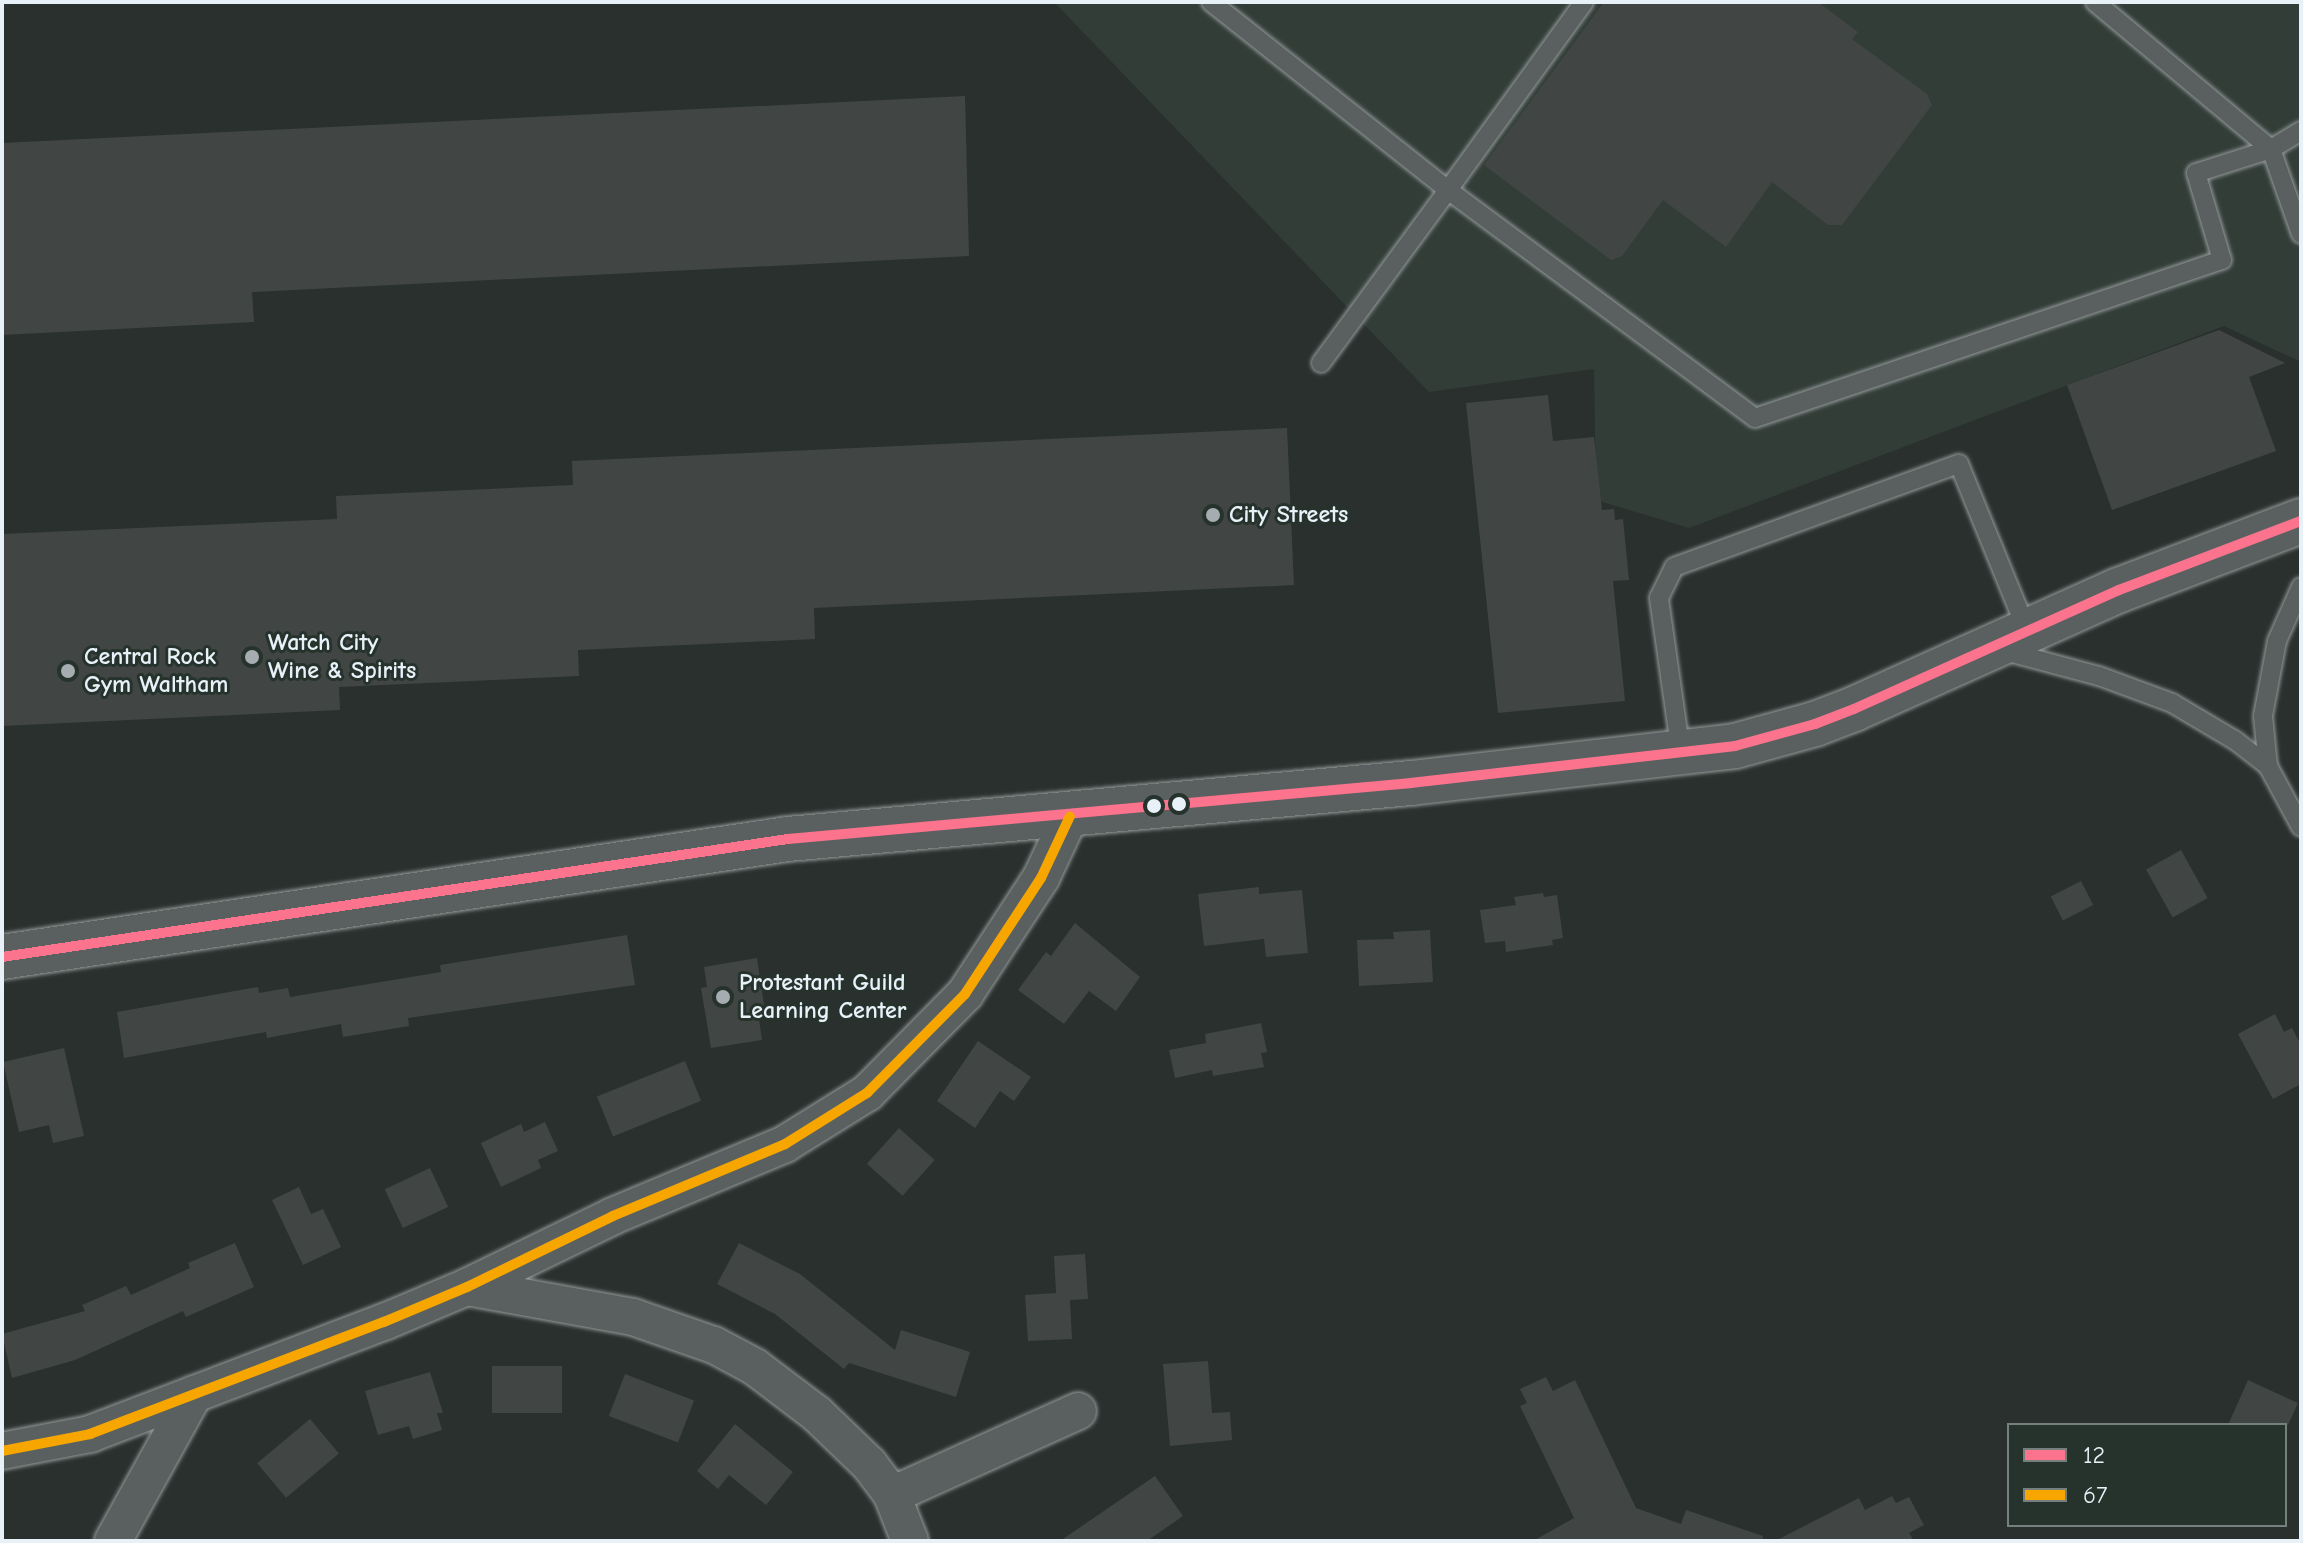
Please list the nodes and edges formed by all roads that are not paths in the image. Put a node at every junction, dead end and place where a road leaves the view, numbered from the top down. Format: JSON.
{"nodes":[{"id":1,"x":1211,"y":2,"type":"edge"},
{"id":2,"x":1584,"y":2,"type":"edge"},
{"id":3,"x":2095,"y":2,"type":"edge"},
{"id":4,"x":2301,"y":131,"type":"edge"},
{"id":5,"x":2271,"y":149,"type":"junction"},
{"id":6,"x":1448,"y":190,"type":"junction"},
{"id":7,"x":2301,"y":234,"type":"edge"},
{"id":8,"x":1321,"y":363,"type":"dead end"},
{"id":9,"x":2301,"y":521,"type":"edge"},
{"id":10,"x":2301,"y":587,"type":"edge"},
{"id":11,"x":2009,"y":639,"type":"junction"},
{"id":12,"x":1681,"y":755,"type":"junction"},
{"id":13,"x":2268,"y":766,"type":"junction"},
{"id":14,"x":1070,"y":816,"type":"junction"},
{"id":15,"x":2301,"y":827,"type":"edge"},
{"id":16,"x":2,"y":957,"type":"edge"},
{"id":17,"x":467,"y":1287,"type":"junction"},
{"id":18,"x":194,"y":1394,"type":"junction"},
{"id":19,"x":1078,"y":1411,"type":"dead end"},
{"id":20,"x":2,"y":1451,"type":"edge"},
{"id":21,"x":892,"y":1495,"type":"junction"},
{"id":22,"x":113,"y":1541,"type":"edge"},
{"id":23,"x":910,"y":1541,"type":"edge"}],
"edges":[{"from":1,"to":6,"type":"lane"},
{"from":2,"to":6,"type":"lane"},
{"from":3,"to":5,"type":"lane"},
{"from":4,"to":5,"type":"lane"},
{"from":5,"to":6,"type":"lane"},
{"from":5,"to":7,"type":"lane"},
{"from":6,"to":8,"type":"lane"},
{"from":9,"to":11,"type":"main road"},
{"from":10,"to":13,"type":"lane"},
{"from":11,"to":12,"type":"main road"},
{"from":11,"to":12,"type":"lane"},
{"from":11,"to":13,"type":"lane"},
{"from":12,"to":14,"type":"main road"},
{"from":13,"to":15,"type":"lane"},
{"from":14,"to":16,"type":"main road"},
{"from":14,"to":17,"type":"street"},
{"from":17,"to":18,"type":"street"},
{"from":17,"to":21,"type":"street"},
{"from":18,"to":20,"type":"street"},
{"from":18,"to":22,"type":"street"},
{"from":19,"to":21,"type":"street"},
{"from":21,"to":23,"type":"street"}]}
